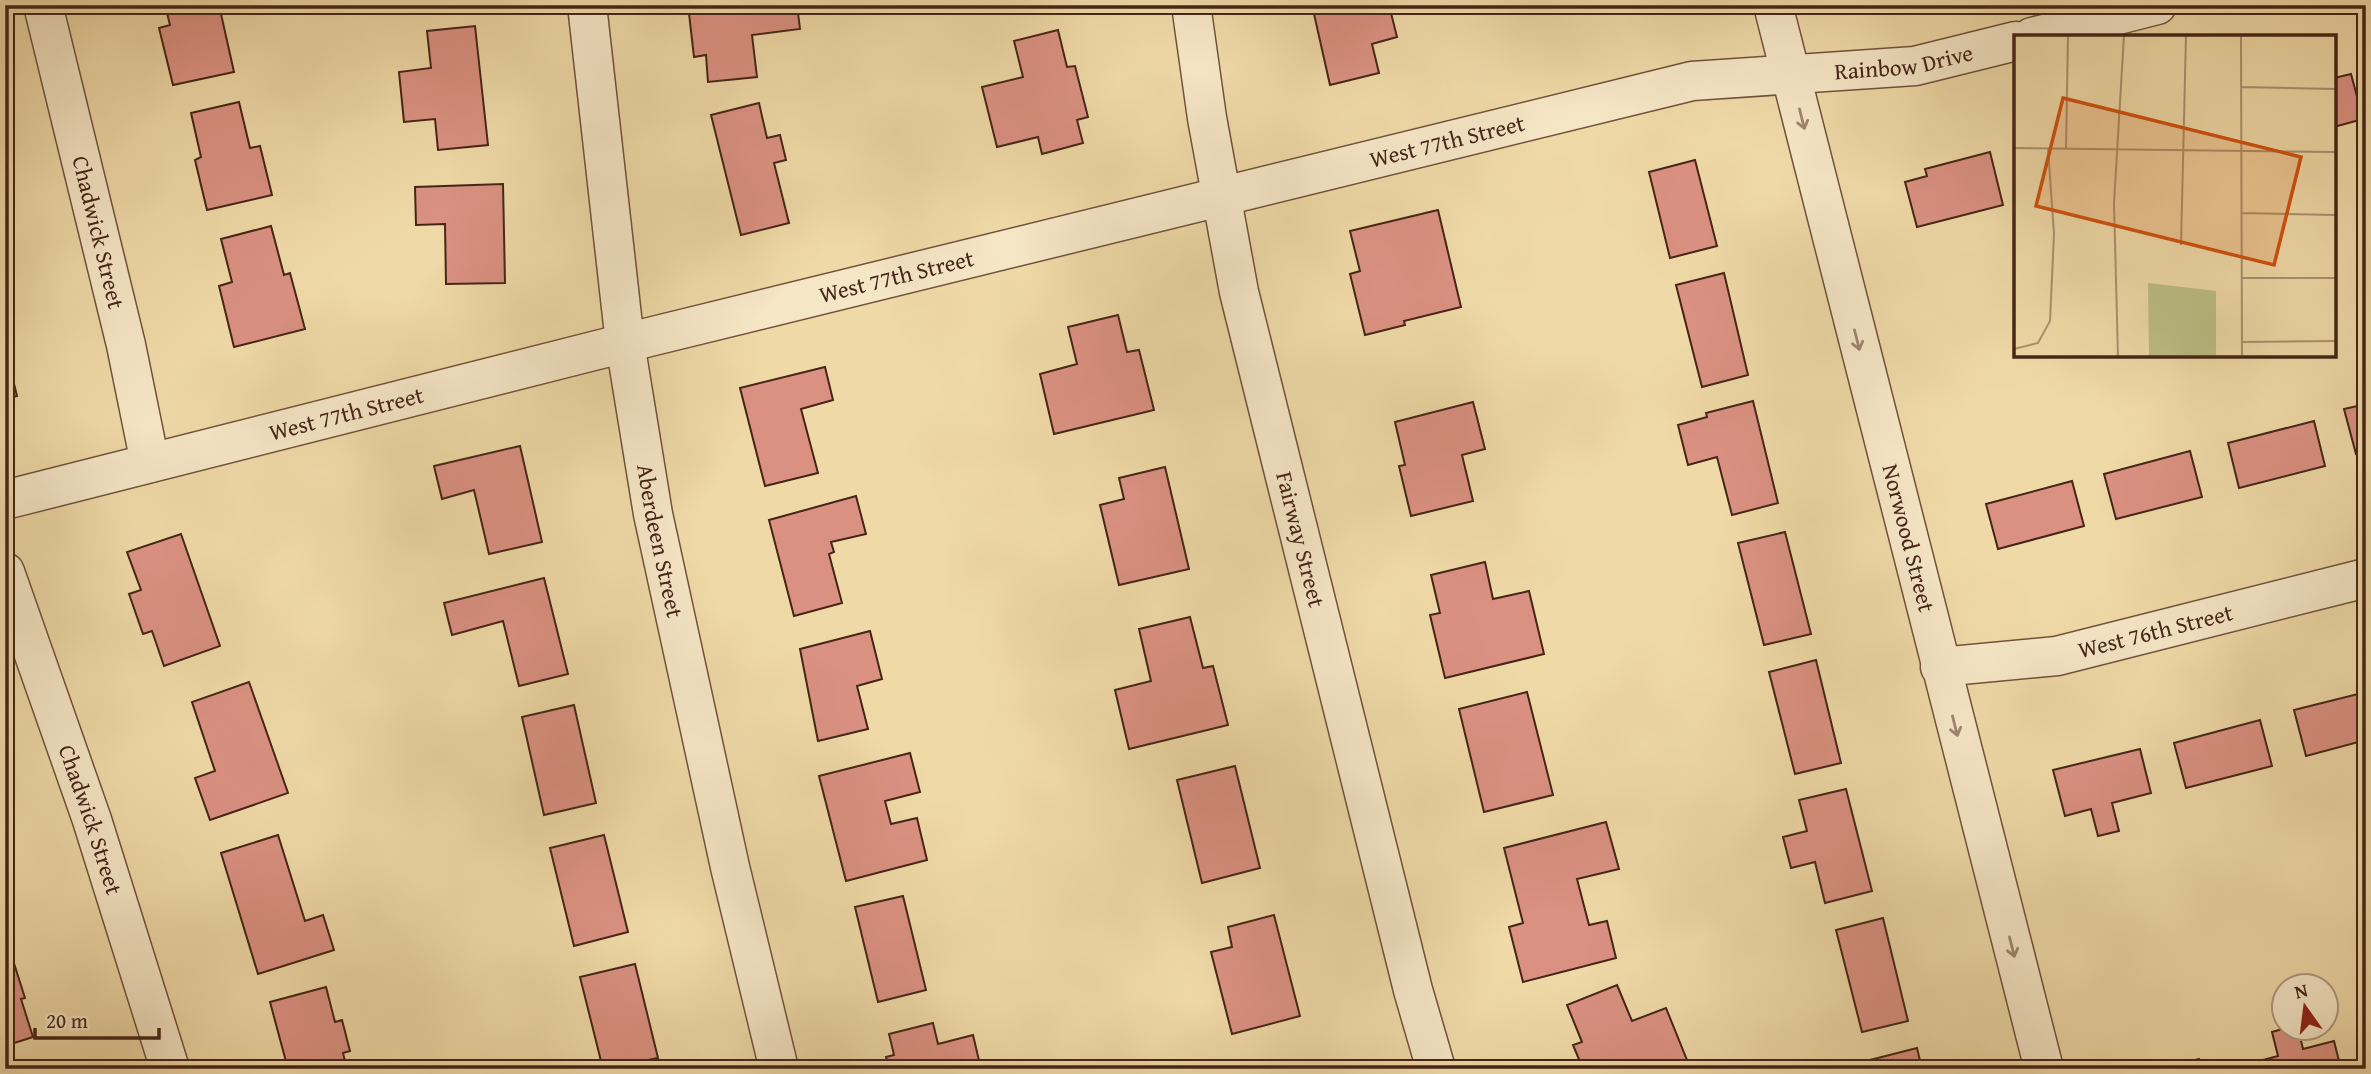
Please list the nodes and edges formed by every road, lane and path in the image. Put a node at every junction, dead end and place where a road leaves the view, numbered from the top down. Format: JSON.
{"nodes":[{"id":1,"x":43,"y":5,"type":"edge"},
{"id":2,"x":587,"y":5,"type":"edge"},
{"id":3,"x":1191,"y":5,"type":"edge"},
{"id":4,"x":1773,"y":5,"type":"edge"},
{"id":5,"x":2157,"y":5,"type":"edge"},
{"id":6,"x":2040,"y":35,"type":"edge"},
{"id":7,"x":2014,"y":42,"type":"edge"},
{"id":8,"x":1790,"y":75,"type":"junction"},
{"id":9,"x":1221,"y":197,"type":"junction"},
{"id":10,"x":625,"y":343,"type":"junction"},
{"id":11,"x":150,"y":463,"type":"junction"},
{"id":12,"x":5,"y":500,"type":"edge"},
{"id":13,"x":5,"y":572,"type":"edge"},
{"id":14,"x":2366,"y":578,"type":"edge"},
{"id":15,"x":1940,"y":667,"type":"junction"},
{"id":16,"x":170,"y":1069,"type":"edge"},
{"id":17,"x":779,"y":1069,"type":"edge"},
{"id":18,"x":1436,"y":1069,"type":"edge"},
{"id":19,"x":2044,"y":1069,"type":"edge"}],
"edges":[{"from":1,"to":11,"type":"street","name":"Chadwick Street"},
{"from":2,"to":10,"type":"street","name":"Aberdeen Street"},
{"from":3,"to":9,"type":"street","name":"Fairway Street"},
{"from":4,"to":8,"type":"street","name":"Norwood Street"},
{"from":5,"to":6,"type":"street"},
{"from":7,"to":8,"type":"street","name":"Rainbow Drive"},
{"from":8,"to":9,"type":"street","name":"West 77th Street"},
{"from":8,"to":15,"type":"street","name":"Norwood Street","one_way":true},
{"from":9,"to":10,"type":"street","name":"West 77th Street"},
{"from":9,"to":18,"type":"street","name":"Fairway Street"},
{"from":10,"to":11,"type":"street","name":"West 77th Street"},
{"from":10,"to":17,"type":"street","name":"Aberdeen Street"},
{"from":11,"to":12,"type":"street","name":"West 77th Street"},
{"from":13,"to":16,"type":"street","name":"Chadwick Street"},
{"from":14,"to":15,"type":"street","name":"West 76th Street"},
{"from":15,"to":19,"type":"street","name":"Norwood Street","one_way":true}]}
